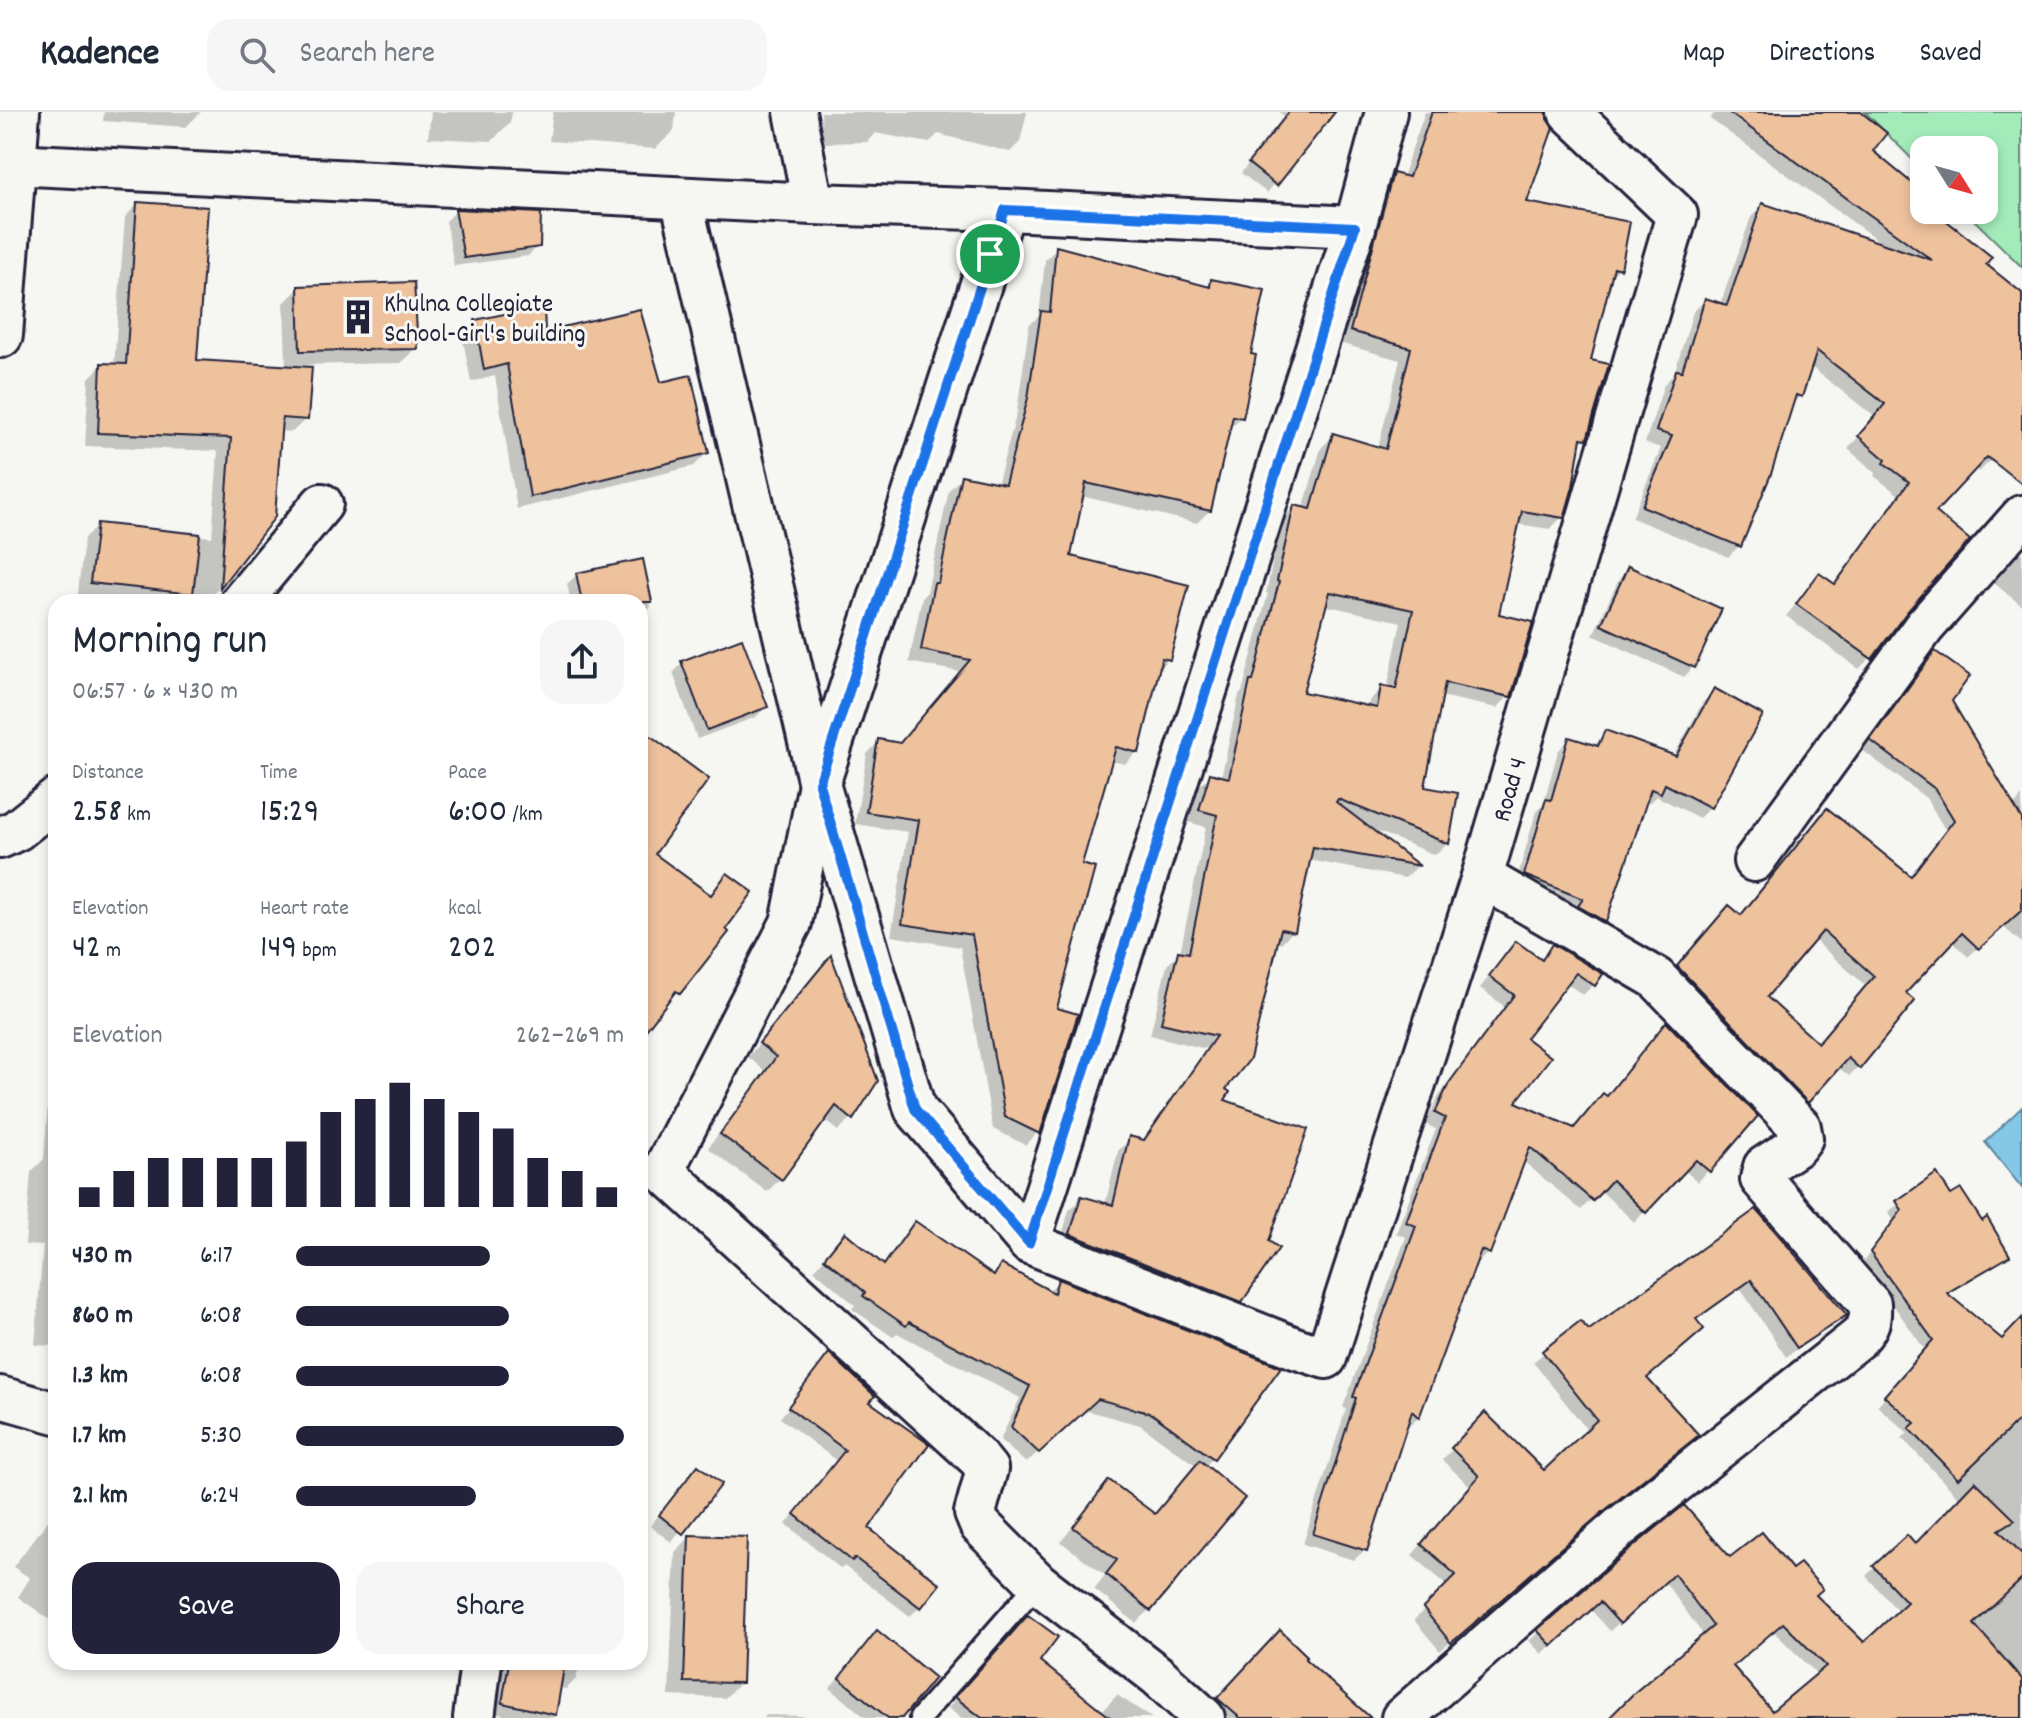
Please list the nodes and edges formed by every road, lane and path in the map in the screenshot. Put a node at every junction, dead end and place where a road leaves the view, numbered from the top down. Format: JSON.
{"nodes":[{"id":1,"x":17,"y":112,"type":"edge"},
{"id":2,"x":795,"y":112,"type":"edge"},
{"id":3,"x":1386,"y":112,"type":"edge"},
{"id":4,"x":1569,"y":112,"type":"edge"},
{"id":5,"x":12,"y":164,"type":"junction"},
{"id":6,"x":681,"y":198,"type":"junction"},
{"id":7,"x":813,"y":204,"type":"junction"},
{"id":8,"x":1005,"y":210,"type":"junction"},
{"id":9,"x":1355,"y":227,"type":"junction"},
{"id":10,"x":0,"y":335,"type":"edge"},
{"id":11,"x":322,"y":504,"type":"dead end"},
{"id":12,"x":2022,"y":516,"type":"edge"},
{"id":13,"x":248,"y":594,"type":"edge"},
{"id":14,"x":819,"y":784,"type":"junction"},
{"id":15,"x":48,"y":805,"type":"edge"},
{"id":16,"x":0,"y":838,"type":"edge"},
{"id":17,"x":1754,"y":861,"type":"dead end"},
{"id":18,"x":1482,"y":877,"type":"junction"},
{"id":19,"x":1029,"y":1243,"type":"junction"},
{"id":20,"x":0,"y":1397,"type":"edge"},
{"id":21,"x":48,"y":1411,"type":"edge"},
{"id":22,"x":1038,"y":1583,"type":"junction"},
{"id":23,"x":480,"y":1670,"type":"edge"},
{"id":24,"x":474,"y":1718,"type":"edge"},
{"id":25,"x":920,"y":1718,"type":"edge"},
{"id":26,"x":1204,"y":1718,"type":"edge"},
{"id":27,"x":1402,"y":1718,"type":"edge"}],
"edges":[{"from":1,"to":5,"type":"main road"},
{"from":2,"to":7,"type":"street"},
{"from":3,"to":9,"type":"street"},
{"from":4,"to":18,"type":"street","name":"Road 4"},
{"from":5,"to":6,"type":"street"},
{"from":5,"to":10,"type":"main road"},
{"from":6,"to":7,"type":"street"},
{"from":6,"to":14,"type":"street"},
{"from":7,"to":8,"type":"street"},
{"from":8,"to":9,"type":"street"},
{"from":8,"to":14,"type":"street"},
{"from":9,"to":19,"type":"street"},
{"from":11,"to":13,"type":"street"},
{"from":12,"to":17,"type":"street"},
{"from":14,"to":19,"type":"street"},
{"from":14,"to":22,"type":"street"},
{"from":15,"to":16,"type":"street"},
{"from":18,"to":19,"type":"street","name":"Road 4"},
{"from":18,"to":27,"type":"street"},
{"from":20,"to":21,"type":"street"},
{"from":22,"to":25,"type":"lane"},
{"from":22,"to":26,"type":"street"},
{"from":23,"to":24,"type":"street"}]}
